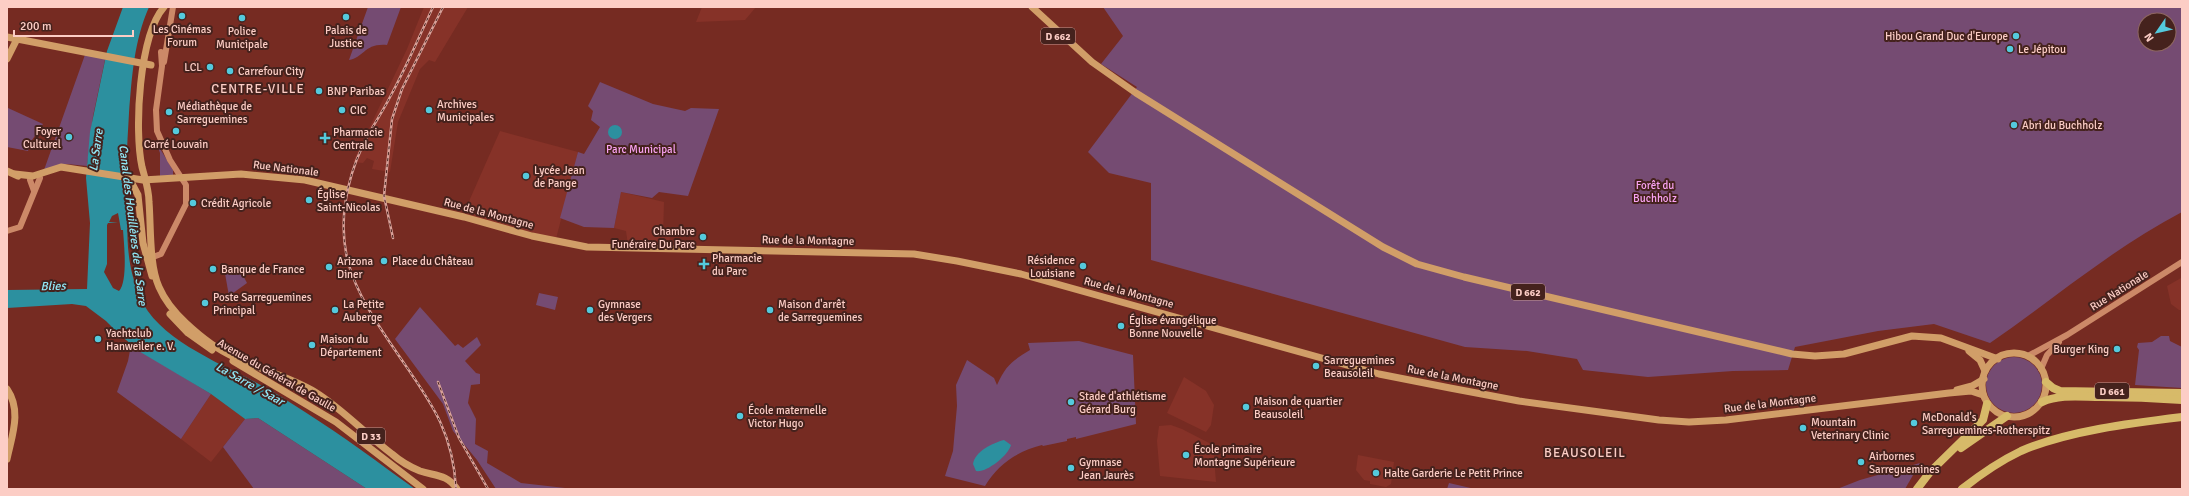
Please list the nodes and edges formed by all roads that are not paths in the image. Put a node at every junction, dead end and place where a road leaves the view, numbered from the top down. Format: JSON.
{"nodes":[{"id":1,"x":159,"y":7,"type":"edge"},
{"id":2,"x":164,"y":7,"type":"edge"},
{"id":3,"x":173,"y":7,"type":"edge"},
{"id":4,"x":1026,"y":7,"type":"edge"},
{"id":5,"x":1032,"y":7,"type":"edge"},
{"id":6,"x":7,"y":37,"type":"edge"},
{"id":7,"x":17,"y":39,"type":"junction"},
{"id":8,"x":160,"y":52,"type":"dead end"},
{"id":9,"x":7,"y":59,"type":"edge"},
{"id":10,"x":1092,"y":62,"type":"junction"},
{"id":11,"x":149,"y":65,"type":"joint"},
{"id":12,"x":162,"y":66,"type":"junction"},
{"id":13,"x":70,"y":168,"type":"junction"},
{"id":14,"x":7,"y":171,"type":"edge"},
{"id":15,"x":15,"y":174,"type":"junction"},
{"id":16,"x":40,"y":178,"type":"junction"},
{"id":17,"x":129,"y":178,"type":"junction"},
{"id":18,"x":182,"y":178,"type":"junction"},
{"id":19,"x":30,"y":180,"type":"junction"},
{"id":20,"x":324,"y":184,"type":"joint"},
{"id":21,"x":34,"y":193,"type":"junction"},
{"id":22,"x":7,"y":231,"type":"edge"},
{"id":23,"x":149,"y":256,"type":"junction"},
{"id":24,"x":2182,"y":262,"type":"edge"},
{"id":25,"x":2067,"y":335,"type":"junction"},
{"id":26,"x":1961,"y":346,"type":"junction"},
{"id":27,"x":2028,"y":356,"type":"junction"},
{"id":28,"x":1998,"y":358,"type":"junction"},
{"id":29,"x":2042,"y":369,"type":"junction"},
{"id":30,"x":1984,"y":375,"type":"junction"},
{"id":31,"x":2046,"y":382,"type":"junction"},
{"id":32,"x":7,"y":389,"type":"edge"},
{"id":33,"x":1949,"y":393,"type":"junction"},
{"id":34,"x":2182,"y":393,"type":"edge"},
{"id":35,"x":1983,"y":395,"type":"junction"},
{"id":36,"x":2182,"y":400,"type":"edge"},
{"id":37,"x":2042,"y":402,"type":"junction"},
{"id":38,"x":1987,"y":404,"type":"junction"},
{"id":39,"x":2007,"y":416,"type":"junction"},
{"id":40,"x":2182,"y":417,"type":"edge"},
{"id":41,"x":336,"y":422,"type":"junction"},
{"id":42,"x":7,"y":459,"type":"edge"},
{"id":43,"x":423,"y":489,"type":"edge"},
{"id":44,"x":453,"y":489,"type":"edge"},
{"id":45,"x":456,"y":489,"type":"edge"},
{"id":46,"x":1917,"y":489,"type":"edge"},
{"id":47,"x":1922,"y":489,"type":"edge"},
{"id":48,"x":1962,"y":489,"type":"edge"}],
"edges":[{"from":1,"to":23,"type":"main road","number":"D 33"},
{"from":2,"to":23,"type":"main road","number":"D 33"},
{"from":3,"to":12,"type":"street"},
{"from":4,"to":10,"type":"main road","number":"D 662"},
{"from":5,"to":10,"type":"main road","number":"D 662"},
{"from":6,"to":7,"type":"main road"},
{"from":7,"to":9,"type":"main road"},
{"from":7,"to":11,"type":"main road"},
{"from":8,"to":12,"type":"street"},
{"from":10,"to":26,"type":"main road","number":"D 662"},
{"from":11,"to":12,"type":"street"},
{"from":12,"to":18,"type":"street"},
{"from":13,"to":15,"type":"main road"},
{"from":13,"to":16,"type":"main road"},
{"from":13,"to":17,"type":"main road"},
{"from":14,"to":15,"type":"main road"},
{"from":15,"to":19,"type":"main road"},
{"from":16,"to":19,"type":"main road"},
{"from":16,"to":21,"type":"street"},
{"from":17,"to":18,"type":"main road"},
{"from":17,"to":23,"type":"main road","number":"D 33"},
{"from":18,"to":20,"type":"main road","name":"Rue Nationale"},
{"from":18,"to":23,"type":"street"},
{"from":19,"to":21,"type":"street"},
{"from":20,"to":33,"type":"main road","name":"Rue de la Montagne"},
{"from":21,"to":22,"type":"street"},
{"from":23,"to":41,"type":"main road","name":"Avenue du Général de Gaulle","number":"D 33"},
{"from":23,"to":45,"type":"main road","name":"Avenue du Général de Gaulle","number":"D 33"},
{"from":24,"to":25,"type":"street","name":"Rue Nationale"},
{"from":25,"to":27,"type":"street","name":"Rue Nationale"},
{"from":25,"to":29,"type":"street","name":"Rue Nationale"},
{"from":26,"to":28,"type":"main road","number":"D 662"},
{"from":26,"to":30,"type":"main road","number":"D 662"},
{"from":27,"to":28,"type":"main road"},
{"from":27,"to":29,"type":"main road"},
{"from":28,"to":30,"type":"main road"},
{"from":29,"to":31,"type":"main road"},
{"from":30,"to":33,"type":"main road","name":"Rue de la Montagne"},
{"from":30,"to":35,"type":"main road"},
{"from":31,"to":34,"type":"highway","number":"D 661"},
{"from":31,"to":37,"type":"main road"},
{"from":32,"to":42,"type":"main road"},
{"from":33,"to":35,"type":"main road","name":"Rue de la Montagne"},
{"from":35,"to":38,"type":"main road"},
{"from":36,"to":37,"type":"highway","number":"D 661"},
{"from":37,"to":39,"type":"main road"},
{"from":38,"to":39,"type":"main road"},
{"from":38,"to":46,"type":"highway"},
{"from":39,"to":47,"type":"highway"},
{"from":40,"to":48,"type":"highway"},
{"from":41,"to":43,"type":"main road","name":"Avenue du Général de Gaulle","number":"D 33"},
{"from":41,"to":44,"type":"main road"}]}
